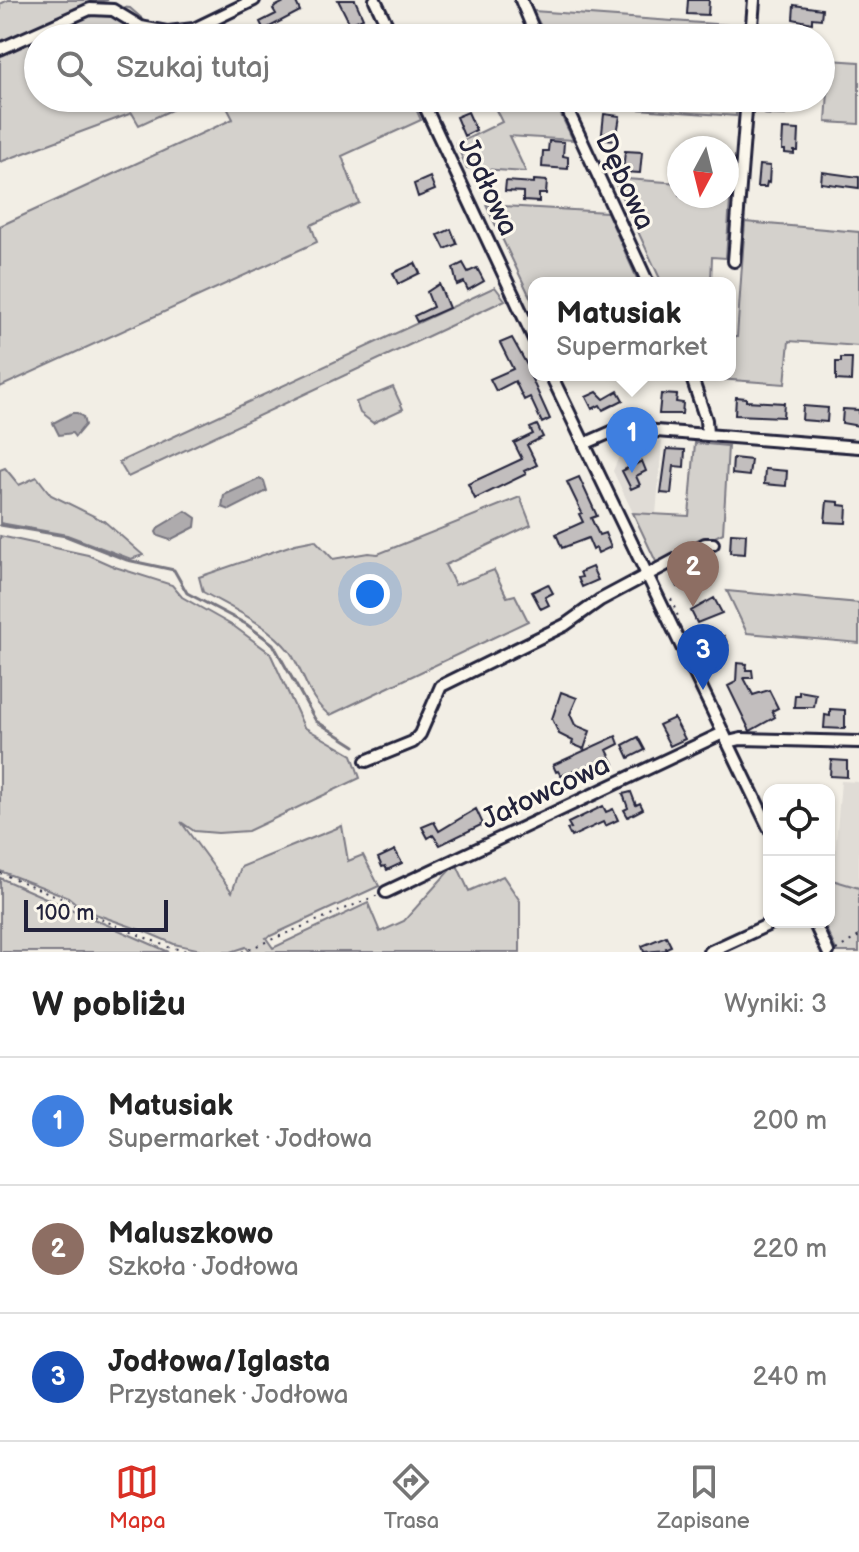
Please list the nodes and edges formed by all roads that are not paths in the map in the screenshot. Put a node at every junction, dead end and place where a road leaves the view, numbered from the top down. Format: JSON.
{"nodes":[{"id":1,"x":254,"y":0,"type":"edge"},
{"id":2,"x":375,"y":0,"type":"edge"},
{"id":3,"x":521,"y":0,"type":"edge"},
{"id":4,"x":754,"y":0,"type":"edge"},
{"id":5,"x":56,"y":24,"type":"edge"},
{"id":6,"x":136,"y":24,"type":"edge"},
{"id":7,"x":204,"y":24,"type":"edge"},
{"id":8,"x":386,"y":24,"type":"edge"},
{"id":9,"x":531,"y":24,"type":"edge"},
{"id":10,"x":752,"y":24,"type":"edge"},
{"id":11,"x":24,"y":38,"type":"edge"},
{"id":12,"x":0,"y":49,"type":"edge"},
{"id":13,"x":428,"y":112,"type":"edge"},
{"id":14,"x":569,"y":112,"type":"edge"},
{"id":15,"x":746,"y":112,"type":"edge"},
{"id":16,"x":734,"y":261,"type":"dead end"},
{"id":17,"x":645,"y":277,"type":"edge"},
{"id":18,"x":528,"y":326,"type":"edge"},
{"id":19,"x":554,"y":381,"type":"edge"},
{"id":20,"x":693,"y":381,"type":"edge"},
{"id":21,"x":707,"y":434,"type":"junction"},
{"id":22,"x":584,"y":444,"type":"junction"},
{"id":23,"x":859,"y":447,"type":"edge"},
{"id":24,"x":713,"y":544,"type":"dead end"},
{"id":25,"x":648,"y":575,"type":"junction"},
{"id":26,"x":726,"y":738,"type":"junction"},
{"id":27,"x":859,"y":742,"type":"edge"},
{"id":28,"x":366,"y":761,"type":"dead end"},
{"id":29,"x":763,"y":815,"type":"edge"},
{"id":30,"x":386,"y":892,"type":"road end"},
{"id":31,"x":763,"y":927,"type":"edge"},
{"id":32,"x":818,"y":928,"type":"edge"},
{"id":33,"x":832,"y":951,"type":"edge"},
{"id":34,"x":709,"y":952,"type":"edge"}],
"edges":[{"from":1,"to":7,"type":"street"},
{"from":2,"to":8,"type":"street"},
{"from":3,"to":9,"type":"street"},
{"from":4,"to":10,"type":"street"},
{"from":5,"to":6,"type":"street"},
{"from":11,"to":12,"type":"street"},
{"from":13,"to":18,"type":"street","name":"Jodłowa"},
{"from":14,"to":17,"type":"street","name":"Dębowa"},
{"from":15,"to":16,"type":"street"},
{"from":19,"to":22,"type":"street"},
{"from":20,"to":21,"type":"street"},
{"from":21,"to":22,"type":"street"},
{"from":21,"to":23,"type":"street"},
{"from":22,"to":25,"type":"street"},
{"from":24,"to":25,"type":"street"},
{"from":25,"to":26,"type":"street"},
{"from":25,"to":28,"type":"street"},
{"from":26,"to":27,"type":"street"},
{"from":26,"to":29,"type":"street"},
{"from":26,"to":30,"type":"street","name":"Jałowcowa"},
{"from":31,"to":34,"type":"street"},
{"from":32,"to":33,"type":"street"}]}
